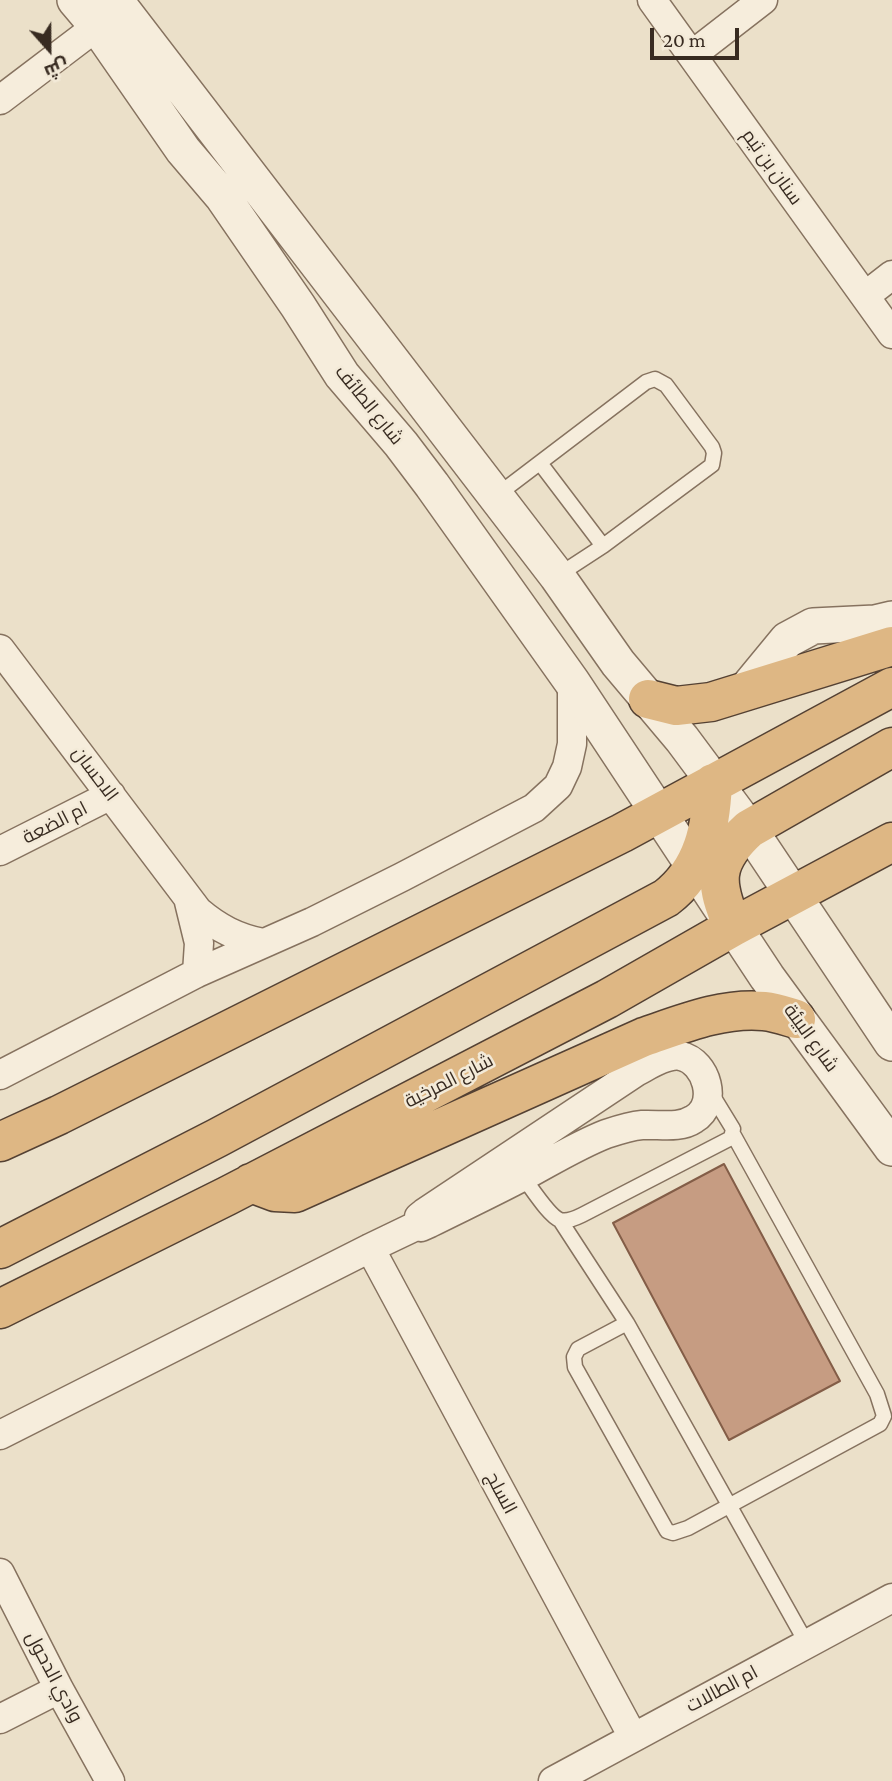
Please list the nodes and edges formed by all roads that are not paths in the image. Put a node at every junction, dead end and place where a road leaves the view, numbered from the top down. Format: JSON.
{"nodes":[{"id":1,"x":652,"y":0,"type":"edge"},
{"id":2,"x":763,"y":0,"type":"edge"},
{"id":3,"x":102,"y":8,"type":"edge"},
{"id":4,"x":692,"y":55,"type":"junction"},
{"id":5,"x":0,"y":100,"type":"edge"},
{"id":6,"x":892,"y":275,"type":"edge"},
{"id":7,"x":865,"y":296,"type":"junction"},
{"id":8,"x":892,"y":334,"type":"edge"},
{"id":9,"x":540,"y":463,"type":"junction"},
{"id":10,"x":496,"y":496,"type":"junction"},
{"id":11,"x":603,"y":546,"type":"junction"},
{"id":12,"x":557,"y":576,"type":"junction"},
{"id":13,"x":892,"y":619,"type":"edge"},
{"id":14,"x":892,"y":646,"type":"edge"},
{"id":15,"x":0,"y":649,"type":"edge"},
{"id":16,"x":572,"y":682,"type":"junction"},
{"id":17,"x":892,"y":687,"type":"edge"},
{"id":18,"x":745,"y":691,"type":"junction"},
{"id":19,"x":648,"y":699,"type":"junction"},
{"id":20,"x":892,"y":747,"type":"edge"},
{"id":21,"x":713,"y":783,"type":"junction"},
{"id":22,"x":111,"y":795,"type":"junction"},
{"id":23,"x":659,"y":812,"type":"junction"},
{"id":24,"x":748,"y":829,"type":"junction"},
{"id":25,"x":892,"y":842,"type":"edge"},
{"id":26,"x":0,"y":851,"type":"edge"},
{"id":27,"x":695,"y":867,"type":"junction"},
{"id":28,"x":793,"y":894,"type":"junction"},
{"id":29,"x":188,"y":900,"type":"junction"},
{"id":30,"x":733,"y":926,"type":"junction"},
{"id":31,"x":263,"y":943,"type":"junction"},
{"id":32,"x":197,"y":973,"type":"junction"},
{"id":33,"x":796,"y":1019,"type":"junction"},
{"id":34,"x":892,"y":1043,"type":"edge"},
{"id":35,"x":0,"y":1075,"type":"edge"},
{"id":36,"x":708,"y":1089,"type":"junction"},
{"id":37,"x":59,"y":1115,"type":"junction"},
{"id":38,"x":733,"y":1134,"type":"junction"},
{"id":39,"x":0,"y":1142,"type":"edge"},
{"id":40,"x":892,"y":1147,"type":"edge"},
{"id":41,"x":0,"y":1165,"type":"edge"},
{"id":42,"x":523,"y":1177,"type":"junction"},
{"id":43,"x":251,"y":1183,"type":"junction"},
{"id":44,"x":560,"y":1220,"type":"junction"},
{"id":45,"x":418,"y":1224,"type":"junction"},
{"id":46,"x":370,"y":1248,"type":"junction"},
{"id":47,"x":0,"y":1249,"type":"edge"},
{"id":48,"x":0,"y":1309,"type":"edge"},
{"id":49,"x":627,"y":1323,"type":"junction"},
{"id":50,"x":0,"y":1435,"type":"edge"},
{"id":51,"x":730,"y":1506,"type":"junction"},
{"id":52,"x":0,"y":1573,"type":"edge"},
{"id":53,"x":892,"y":1598,"type":"edge"},
{"id":54,"x":807,"y":1644,"type":"junction"},
{"id":55,"x":59,"y":1689,"type":"junction"},
{"id":56,"x":0,"y":1719,"type":"edge"},
{"id":57,"x":633,"y":1737,"type":"junction"},
{"id":58,"x":110,"y":1781,"type":"edge"},
{"id":59,"x":553,"y":1781,"type":"edge"}],
"edges":[{"from":1,"to":4,"type":"street","name":"سنان بن تيم"},
{"from":2,"to":4,"type":"street"},
{"from":3,"to":5,"type":"street"},
{"from":3,"to":10,"type":"street"},
{"from":3,"to":16,"type":"street","name":"شارع الطائف"},
{"from":4,"to":7,"type":"street","name":"سنان بن تيم"},
{"from":6,"to":7,"type":"street"},
{"from":7,"to":8,"type":"street","name":"سنان بن تيم"},
{"from":9,"to":10,"type":"lane"},
{"from":9,"to":11,"type":"lane"},
{"from":9,"to":11,"type":"lane"},
{"from":10,"to":12,"type":"street"},
{"from":11,"to":12,"type":"lane"},
{"from":12,"to":19,"type":"street"},
{"from":13,"to":18,"type":"street"},
{"from":14,"to":18,"type":"highway"},
{"from":15,"to":22,"type":"street","name":"الاحسان"},
{"from":16,"to":23,"type":"street","name":"شارع الطائف"},
{"from":16,"to":31,"type":"street"},
{"from":17,"to":21,"type":"highway"},
{"from":18,"to":19,"type":"highway"},
{"from":19,"to":21,"type":"street"},
{"from":20,"to":24,"type":"highway"},
{"from":21,"to":23,"type":"highway"},
{"from":21,"to":24,"type":"street"},
{"from":21,"to":27,"type":"highway"},
{"from":22,"to":26,"type":"street","name":"ام الضعة"},
{"from":22,"to":29,"type":"street","name":"الاحسان"},
{"from":23,"to":27,"type":"street","name":"شارع الطائف"},
{"from":23,"to":37,"type":"highway"},
{"from":24,"to":28,"type":"street"},
{"from":24,"to":30,"type":"highway"},
{"from":25,"to":28,"type":"highway","name":"شارع المرخية"},
{"from":27,"to":30,"type":"street","name":"شارع البيئة"},
{"from":27,"to":47,"type":"highway"},
{"from":28,"to":30,"type":"highway","name":"شارع المرخية"},
{"from":28,"to":34,"type":"street"},
{"from":29,"to":31,"type":"street","name":"الاحسان"},
{"from":29,"to":32,"type":"street","name":"الاحسان"},
{"from":30,"to":33,"type":"street","name":"شارع البيئة"},
{"from":30,"to":43,"type":"highway","name":"شارع المرخية"},
{"from":31,"to":32,"type":"street"},
{"from":32,"to":35,"type":"street"},
{"from":33,"to":40,"type":"street","name":"شارع البيئة"},
{"from":33,"to":43,"type":"highway"},
{"from":36,"to":38,"type":"lane"},
{"from":36,"to":42,"type":"street"},
{"from":36,"to":45,"type":"street"},
{"from":37,"to":39,"type":"highway"},
{"from":37,"to":41,"type":"highway"},
{"from":38,"to":44,"type":"lane"},
{"from":38,"to":51,"type":"lane"},
{"from":42,"to":44,"type":"lane"},
{"from":42,"to":45,"type":"street"},
{"from":43,"to":48,"type":"highway","name":"شارع المرخية"},
{"from":44,"to":49,"type":"lane"},
{"from":45,"to":46,"type":"street"},
{"from":46,"to":50,"type":"street"},
{"from":46,"to":57,"type":"street","name":"السلج"},
{"from":49,"to":51,"type":"lane"},
{"from":49,"to":51,"type":"lane"},
{"from":51,"to":54,"type":"lane"},
{"from":52,"to":55,"type":"street","name":"وادي الدحول"},
{"from":53,"to":54,"type":"street","name":"ام الطالات"},
{"from":54,"to":57,"type":"street","name":"ام الطالات"},
{"from":55,"to":56,"type":"street"},
{"from":55,"to":58,"type":"street","name":"وادي الدحول"},
{"from":57,"to":59,"type":"street","name":"ام الطالات"}]}
